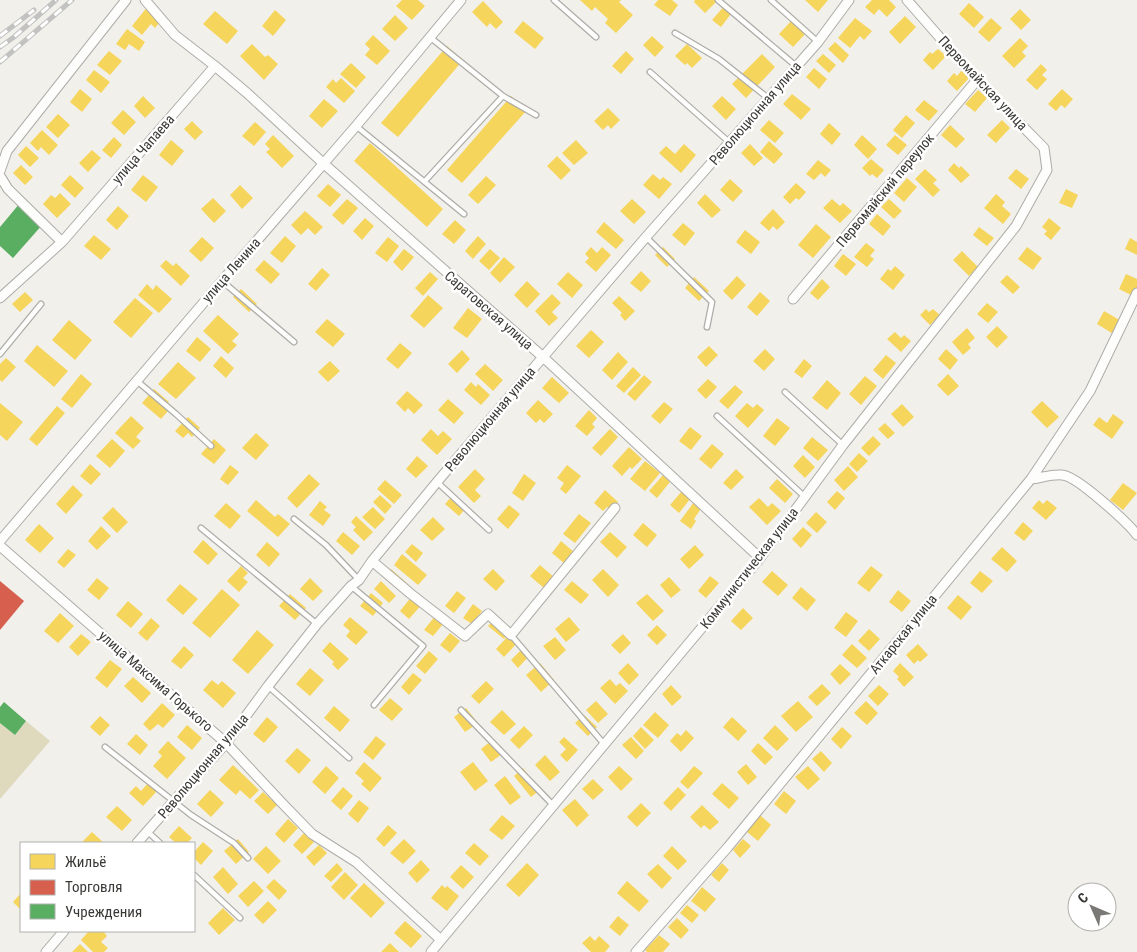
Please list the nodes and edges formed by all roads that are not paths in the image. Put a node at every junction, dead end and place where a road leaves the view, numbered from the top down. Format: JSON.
{"nodes":[{"id":1,"x":126,"y":0,"type":"edge"},
{"id":2,"x":145,"y":0,"type":"edge"},
{"id":3,"x":461,"y":0,"type":"edge"},
{"id":4,"x":554,"y":0,"type":"edge"},
{"id":5,"x":718,"y":0,"type":"edge"},
{"id":6,"x":771,"y":0,"type":"edge"},
{"id":7,"x":849,"y":0,"type":"edge"},
{"id":8,"x":907,"y":0,"type":"edge"},
{"id":9,"x":675,"y":33,"type":"dead end"},
{"id":10,"x":596,"y":37,"type":"dead end"},
{"id":11,"x":431,"y":38,"type":"junction"},
{"id":12,"x":818,"y":42,"type":"junction"},
{"id":13,"x":215,"y":66,"type":"junction"},
{"id":14,"x":796,"y":66,"type":"junction"},
{"id":15,"x":650,"y":72,"type":"dead end"},
{"id":16,"x":977,"y":80,"type":"junction"},
{"id":17,"x":503,"y":96,"type":"junction"},
{"id":18,"x":768,"y":98,"type":"junction"},
{"id":19,"x":536,"y":115,"type":"dead end"},
{"id":20,"x":356,"y":126,"type":"junction"},
{"id":21,"x":729,"y":142,"type":"junction"},
{"id":22,"x":323,"y":163,"type":"junction"},
{"id":23,"x":1048,"y":170,"type":"joint"},
{"id":24,"x":0,"y":171,"type":"edge"},
{"id":25,"x":0,"y":176,"type":"edge"},
{"id":26,"x":425,"y":181,"type":"junction"},
{"id":27,"x":464,"y":214,"type":"dead end"},
{"id":28,"x":646,"y":237,"type":"junction"},
{"id":29,"x":62,"y":242,"type":"junction"},
{"id":30,"x":222,"y":281,"type":"junction"},
{"id":31,"x":1137,"y":293,"type":"edge"},
{"id":32,"x":0,"y":298,"type":"edge"},
{"id":33,"x":793,"y":299,"type":"dead end"},
{"id":34,"x":41,"y":304,"type":"dead end"},
{"id":35,"x":707,"y":327,"type":"dead end"},
{"id":36,"x":294,"y":342,"type":"dead end"},
{"id":37,"x":0,"y":354,"type":"edge"},
{"id":38,"x":543,"y":357,"type":"junction"},
{"id":39,"x":137,"y":381,"type":"junction"},
{"id":40,"x":785,"y":392,"type":"dead end"},
{"id":41,"x":717,"y":416,"type":"dead end"},
{"id":42,"x":843,"y":444,"type":"junction"},
{"id":43,"x":211,"y":446,"type":"dead end"},
{"id":44,"x":1031,"y":479,"type":"junction"},
{"id":45,"x":437,"y":482,"type":"junction"},
{"id":46,"x":805,"y":497,"type":"junction"},
{"id":47,"x":615,"y":508,"type":"dead end"},
{"id":48,"x":294,"y":519,"type":"dead end"},
{"id":49,"x":201,"y":528,"type":"dead end"},
{"id":50,"x":489,"y":530,"type":"dead end"},
{"id":51,"x":1137,"y":535,"type":"edge"},
{"id":52,"x":0,"y":540,"type":"edge"},
{"id":53,"x":0,"y":546,"type":"edge"},
{"id":54,"x":760,"y":558,"type":"junction"},
{"id":55,"x":372,"y":561,"type":"junction"},
{"id":56,"x":359,"y":580,"type":"junction"},
{"id":57,"x":351,"y":586,"type":"junction"},
{"id":58,"x":317,"y":624,"type":"junction"},
{"id":59,"x":511,"y":635,"type":"junction"},
{"id":60,"x":268,"y":686,"type":"junction"},
{"id":61,"x":374,"y":704,"type":"dead end"},
{"id":62,"x":461,"y":710,"type":"dead end"},
{"id":63,"x":226,"y":743,"type":"junction"},
{"id":64,"x":604,"y":744,"type":"junction"},
{"id":65,"x":105,"y":747,"type":"dead end"},
{"id":66,"x":349,"y":758,"type":"dead end"},
{"id":67,"x":174,"y":801,"type":"junction"},
{"id":68,"x":553,"y":805,"type":"junction"},
{"id":69,"x":147,"y":831,"type":"junction"},
{"id":70,"x":138,"y":842,"type":"edge"},
{"id":71,"x":159,"y":842,"type":"edge"},
{"id":72,"x":248,"y":858,"type":"dead end"},
{"id":73,"x":195,"y":876,"type":"edge"},
{"id":74,"x":240,"y":918,"type":"dead end"},
{"id":75,"x":63,"y":932,"type":"edge"},
{"id":76,"x":441,"y":940,"type":"junction"},
{"id":77,"x":46,"y":952,"type":"edge"},
{"id":78,"x":431,"y":952,"type":"edge"},
{"id":79,"x":636,"y":952,"type":"edge"}],
"edges":[{"from":1,"to":24,"type":"street"},
{"from":2,"to":13,"type":"street"},
{"from":3,"to":11,"type":"street","name":"улица Ленина"},
{"from":4,"to":10,"type":"lane"},
{"from":5,"to":14,"type":"lane"},
{"from":6,"to":12,"type":"lane"},
{"from":7,"to":12,"type":"street","name":"Революционная улица"},
{"from":8,"to":16,"type":"street","name":"Первомайская улица"},
{"from":9,"to":18,"type":"lane"},
{"from":11,"to":17,"type":"lane"},
{"from":11,"to":20,"type":"street","name":"улица Ленина"},
{"from":12,"to":14,"type":"street","name":"Революционная улица"},
{"from":13,"to":22,"type":"street","name":"Саратовская улица"},
{"from":13,"to":29,"type":"street","name":"улица Чапаева"},
{"from":14,"to":18,"type":"street","name":"Революционная улица"},
{"from":15,"to":21,"type":"lane"},
{"from":16,"to":23,"type":"street","name":"Первомайская улица"},
{"from":16,"to":33,"type":"street","name":"Первомайский переулок"},
{"from":17,"to":19,"type":"lane"},
{"from":17,"to":26,"type":"lane"},
{"from":18,"to":21,"type":"street","name":"Революционная улица"},
{"from":20,"to":22,"type":"street","name":"улица Ленина"},
{"from":20,"to":26,"type":"lane"},
{"from":21,"to":28,"type":"street","name":"Революционная улица"},
{"from":22,"to":30,"type":"street","name":"улица Ленина"},
{"from":22,"to":38,"type":"street","name":"Саратовская улица"},
{"from":23,"to":42,"type":"street","name":"Коммунистическая улица"},
{"from":25,"to":29,"type":"street"},
{"from":26,"to":27,"type":"lane"},
{"from":28,"to":35,"type":"lane"},
{"from":28,"to":38,"type":"street","name":"Революционная улица"},
{"from":29,"to":32,"type":"street","name":"улица Чапаева"},
{"from":30,"to":36,"type":"lane"},
{"from":30,"to":39,"type":"street","name":"улица Ленина"},
{"from":31,"to":44,"type":"street","name":"Аткарская улица"},
{"from":34,"to":37,"type":"lane"},
{"from":38,"to":45,"type":"street","name":"Революционная улица"},
{"from":38,"to":54,"type":"street","name":"Саратовская улица"},
{"from":39,"to":43,"type":"lane"},
{"from":39,"to":52,"type":"street","name":"улица Ленина"},
{"from":40,"to":42,"type":"lane"},
{"from":41,"to":46,"type":"lane"},
{"from":42,"to":46,"type":"street","name":"Коммунистическая улица"},
{"from":44,"to":51,"type":"street"},
{"from":44,"to":79,"type":"street","name":"Аткарская улица"},
{"from":45,"to":50,"type":"lane"},
{"from":45,"to":55,"type":"street","name":"Революционная улица"},
{"from":46,"to":54,"type":"street","name":"Коммунистическая улица"},
{"from":47,"to":59,"type":"street"},
{"from":48,"to":56,"type":"lane"},
{"from":49,"to":58,"type":"lane"},
{"from":53,"to":63,"type":"street","name":"улица Максима Горького"},
{"from":54,"to":64,"type":"street","name":"Коммунистическая улица"},
{"from":55,"to":56,"type":"street","name":"Революционная улица"},
{"from":55,"to":59,"type":"street"},
{"from":56,"to":57,"type":"street","name":"Революционная улица"},
{"from":57,"to":58,"type":"street","name":"Революционная улица"},
{"from":57,"to":61,"type":"lane"},
{"from":58,"to":60,"type":"street","name":"Революционная улица"},
{"from":59,"to":64,"type":"lane"},
{"from":60,"to":63,"type":"street","name":"Революционная улица"},
{"from":60,"to":66,"type":"lane"},
{"from":62,"to":68,"type":"lane"},
{"from":63,"to":67,"type":"street","name":"Революционная улица"},
{"from":63,"to":76,"type":"street","name":"улица Максима Горького"},
{"from":64,"to":68,"type":"street","name":"Коммунистическая улица"},
{"from":65,"to":67,"type":"lane"},
{"from":67,"to":69,"type":"street","name":"Революционная улица"},
{"from":67,"to":72,"type":"lane"},
{"from":68,"to":76,"type":"street","name":"Коммунистическая улица"},
{"from":69,"to":70,"type":"street","name":"Революционная улица"},
{"from":69,"to":71,"type":"lane"},
{"from":73,"to":74,"type":"lane"},
{"from":75,"to":77,"type":"street"},
{"from":76,"to":78,"type":"street","name":"Коммунистическая улица"}]}
